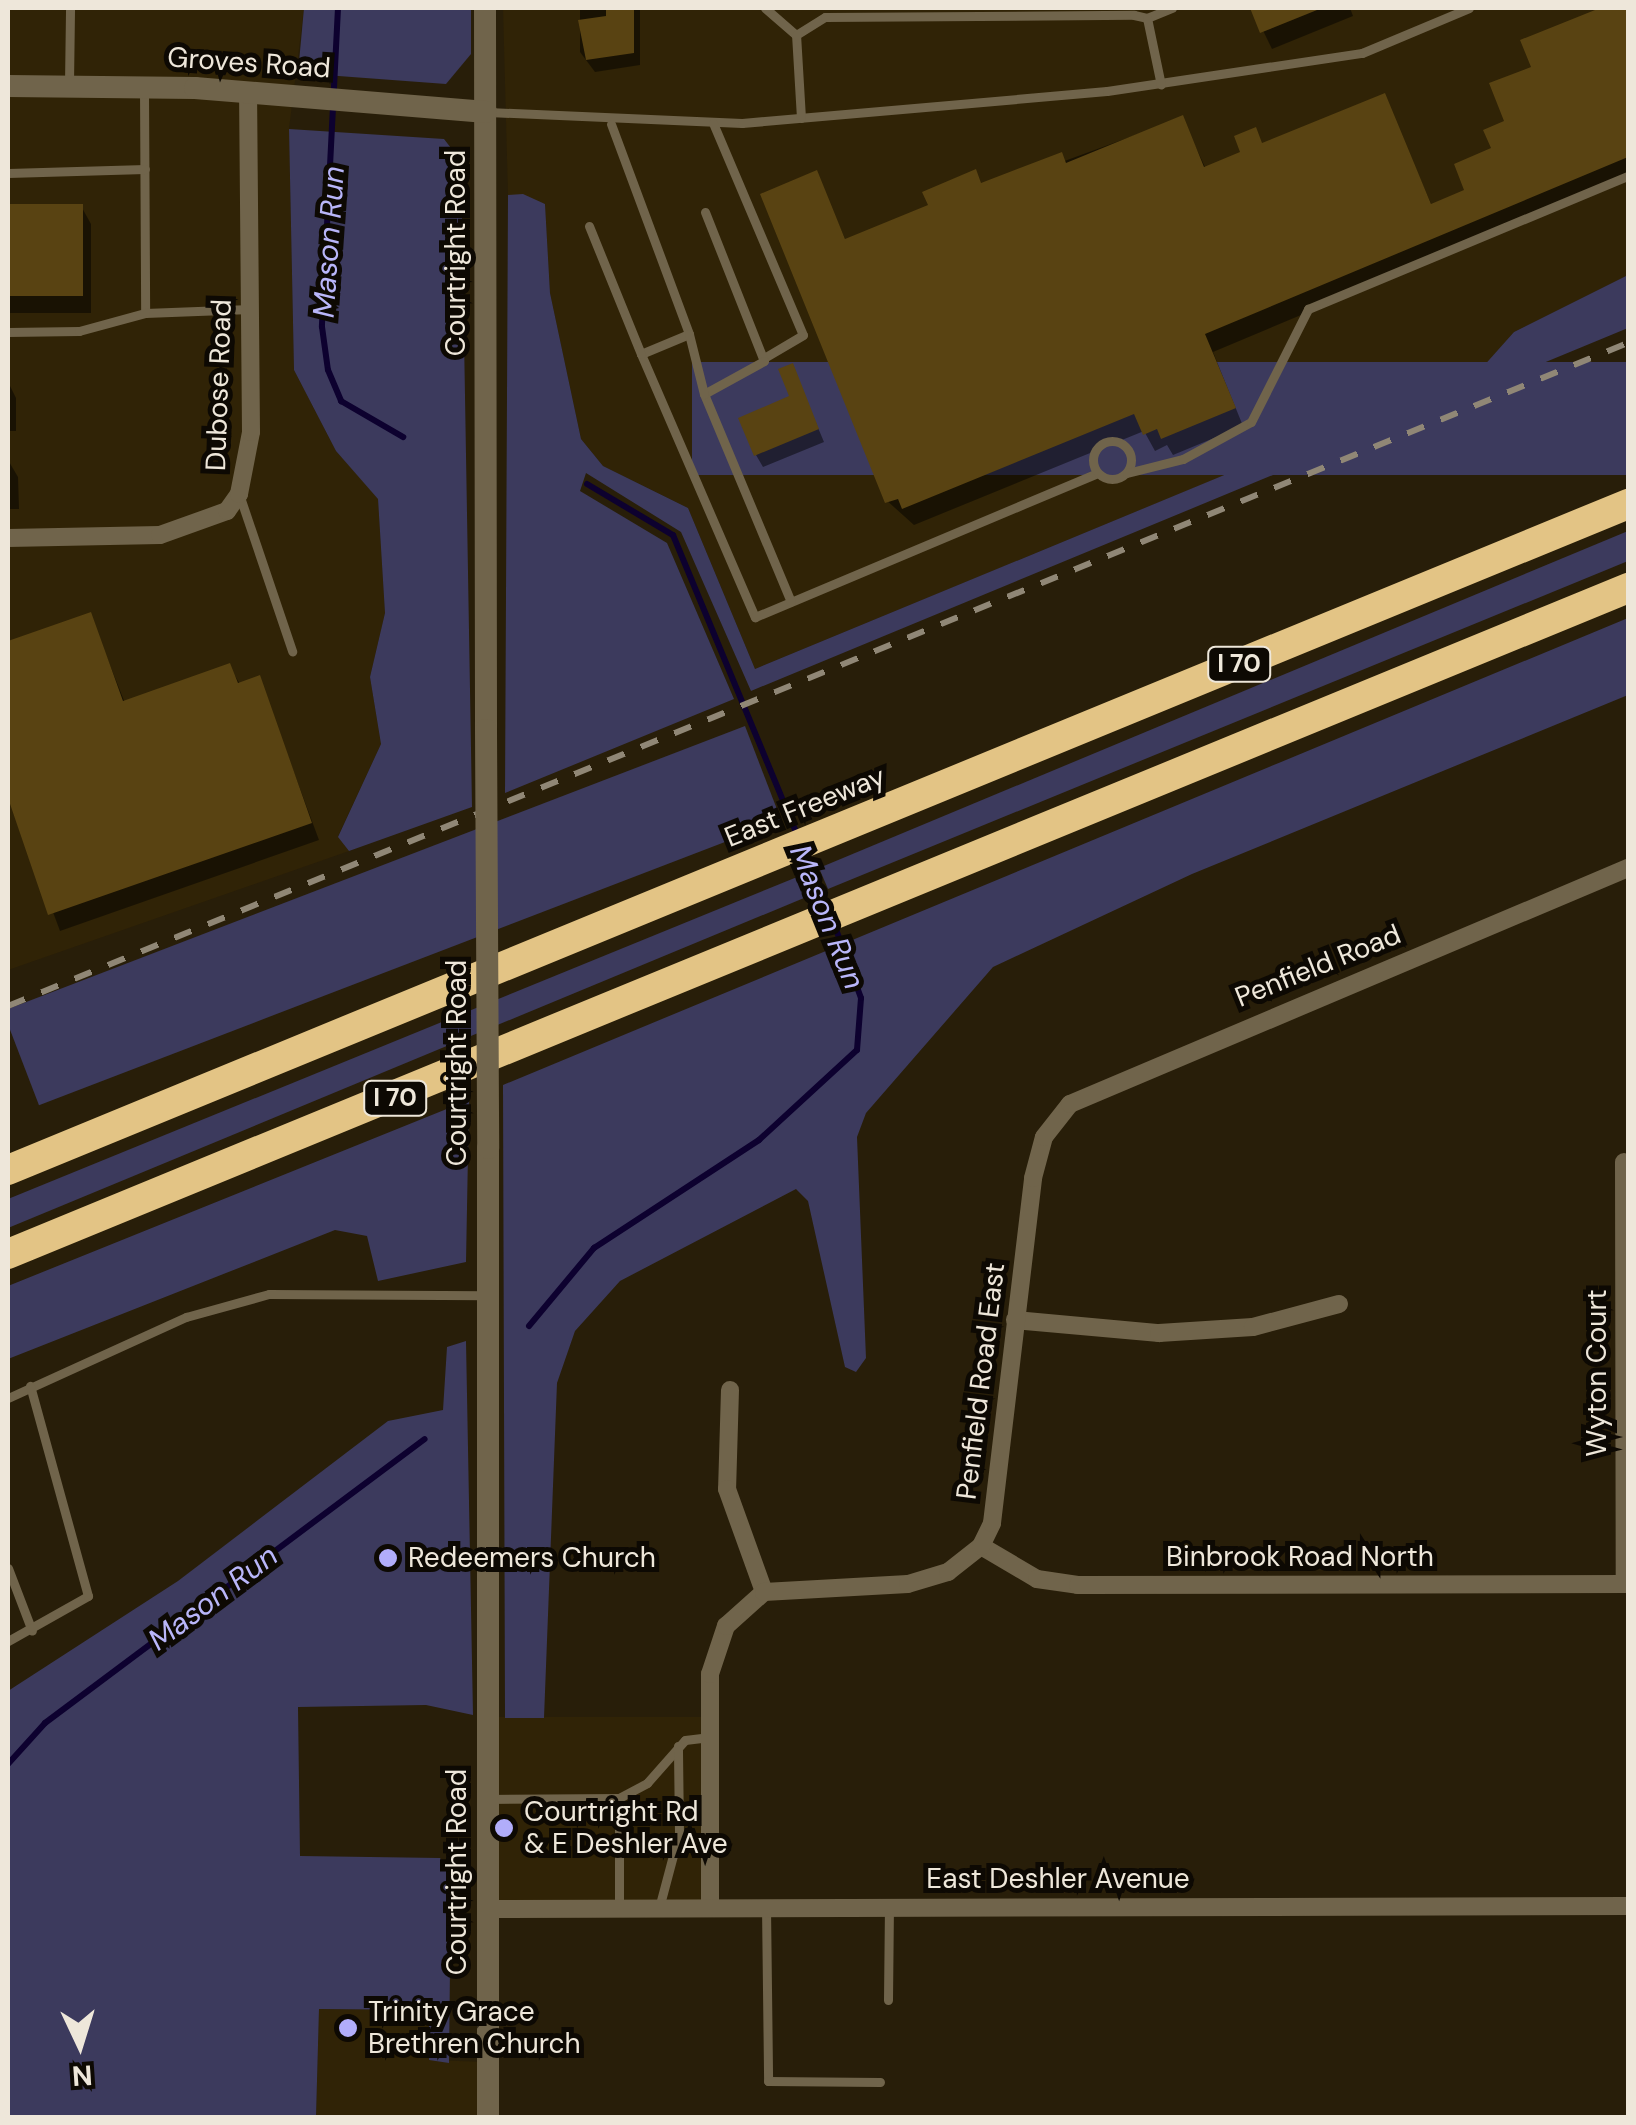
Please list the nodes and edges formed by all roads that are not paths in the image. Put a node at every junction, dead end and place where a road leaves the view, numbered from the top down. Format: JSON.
{"nodes":[{"id":1,"x":70,"y":8,"type":"edge"},
{"id":2,"x":485,"y":8,"type":"edge"},
{"id":3,"x":765,"y":8,"type":"edge"},
{"id":4,"x":1172,"y":8,"type":"edge"},
{"id":5,"x":1469,"y":8,"type":"edge"},
{"id":6,"x":1146,"y":18,"type":"junction"},
{"id":7,"x":796,"y":34,"type":"junction"},
{"id":8,"x":1161,"y":85,"type":"junction"},
{"id":9,"x":8,"y":86,"type":"edge"},
{"id":10,"x":70,"y":86,"type":"junction"},
{"id":11,"x":144,"y":87,"type":"junction"},
{"id":12,"x":248,"y":91,"type":"junction"},
{"id":13,"x":486,"y":112,"type":"junction"},
{"id":14,"x":801,"y":118,"type":"junction"},
{"id":15,"x":714,"y":123,"type":"junction"},
{"id":16,"x":611,"y":124,"type":"junction"},
{"id":17,"x":145,"y":169,"type":"junction"},
{"id":18,"x":8,"y":173,"type":"edge"},
{"id":19,"x":1628,"y":176,"type":"edge"},
{"id":20,"x":705,"y":212,"type":"dead end"},
{"id":21,"x":589,"y":226,"type":"dead end"},
{"id":22,"x":250,"y":310,"type":"junction"},
{"id":23,"x":145,"y":314,"type":"junction"},
{"id":24,"x":8,"y":332,"type":"edge"},
{"id":25,"x":690,"y":334,"type":"junction"},
{"id":26,"x":641,"y":354,"type":"junction"},
{"id":27,"x":764,"y":358,"type":"junction"},
{"id":28,"x":704,"y":394,"type":"junction"},
{"id":29,"x":1097,"y":473,"type":"junction"},
{"id":30,"x":1127,"y":473,"type":"junction"},
{"id":31,"x":239,"y":494,"type":"junction"},
{"id":32,"x":1628,"y":504,"type":"edge"},
{"id":33,"x":8,"y":538,"type":"edge"},
{"id":34,"x":1628,"y":588,"type":"edge"},
{"id":35,"x":790,"y":602,"type":"junction"},
{"id":36,"x":292,"y":652,"type":"dead end"},
{"id":37,"x":1628,"y":868,"type":"edge"},
{"id":38,"x":1044,"y":1137,"type":"joint"},
{"id":39,"x":1624,"y":1162,"type":"dead end"},
{"id":40,"x":8,"y":1170,"type":"edge"},
{"id":41,"x":8,"y":1254,"type":"edge"},
{"id":42,"x":488,"y":1295,"type":"junction"},
{"id":43,"x":1339,"y":1304,"type":"dead end"},
{"id":44,"x":1015,"y":1320,"type":"junction"},
{"id":45,"x":30,"y":1386,"type":"junction"},
{"id":46,"x":730,"y":1390,"type":"dead end"},
{"id":47,"x":8,"y":1398,"type":"edge"},
{"id":48,"x":981,"y":1546,"type":"junction"},
{"id":49,"x":8,"y":1568,"type":"edge"},
{"id":50,"x":1627,"y":1584,"type":"edge"},
{"id":51,"x":764,"y":1592,"type":"junction"},
{"id":52,"x":32,"y":1630,"type":"junction"},
{"id":53,"x":8,"y":1642,"type":"edge"},
{"id":54,"x":710,"y":1737,"type":"junction"},
{"id":55,"x":678,"y":1746,"type":"junction"},
{"id":56,"x":619,"y":1798,"type":"junction"},
{"id":57,"x":487,"y":1799,"type":"junction"},
{"id":58,"x":1628,"y":1906,"type":"edge"},
{"id":59,"x":710,"y":1907,"type":"junction"},
{"id":60,"x":766,"y":1907,"type":"junction"},
{"id":61,"x":889,"y":1907,"type":"junction"},
{"id":62,"x":619,"y":1908,"type":"junction"},
{"id":63,"x":659,"y":1908,"type":"junction"},
{"id":64,"x":487,"y":1909,"type":"junction"},
{"id":65,"x":888,"y":2000,"type":"dead end"},
{"id":66,"x":880,"y":2082,"type":"dead end"},
{"id":67,"x":488,"y":2118,"type":"edge"}],
"edges":[{"from":1,"to":10,"type":"lane"},
{"from":2,"to":13,"type":"street","name":"Courtright Road"},
{"from":3,"to":7,"type":"lane"},
{"from":4,"to":6,"type":"lane"},
{"from":5,"to":8,"type":"lane"},
{"from":6,"to":7,"type":"lane"},
{"from":6,"to":8,"type":"lane"},
{"from":7,"to":14,"type":"lane"},
{"from":8,"to":14,"type":"lane"},
{"from":9,"to":10,"type":"street","name":"Groves Road"},
{"from":10,"to":11,"type":"street","name":"Groves Road"},
{"from":11,"to":12,"type":"street","name":"Groves Road"},
{"from":11,"to":17,"type":"lane"},
{"from":12,"to":13,"type":"street","name":"Groves Road"},
{"from":12,"to":22,"type":"street","name":"Dubose Road"},
{"from":13,"to":16,"type":"lane"},
{"from":13,"to":42,"type":"street","name":"Courtright Road","bridge":true},
{"from":14,"to":15,"type":"lane"},
{"from":15,"to":16,"type":"lane"},
{"from":15,"to":27,"type":"lane"},
{"from":16,"to":25,"type":"lane"},
{"from":17,"to":18,"type":"lane"},
{"from":17,"to":23,"type":"lane"},
{"from":19,"to":30,"type":"lane"},
{"from":20,"to":27,"type":"lane"},
{"from":21,"to":26,"type":"lane"},
{"from":22,"to":23,"type":"lane"},
{"from":22,"to":31,"type":"street","name":"Dubose Road"},
{"from":23,"to":24,"type":"lane"},
{"from":25,"to":26,"type":"lane"},
{"from":25,"to":28,"type":"lane"},
{"from":26,"to":35,"type":"lane"},
{"from":27,"to":28,"type":"lane"},
{"from":28,"to":35,"type":"lane"},
{"from":29,"to":30,"type":"lane"},
{"from":29,"to":30,"type":"lane"},
{"from":29,"to":35,"type":"lane"},
{"from":31,"to":33,"type":"street","name":"Dubose Road"},
{"from":31,"to":36,"type":"lane"},
{"from":32,"to":40,"type":"highway","name":"East Freeway","number":"I 70"},
{"from":34,"to":41,"type":"highway","number":"I 70"},
{"from":37,"to":38,"type":"street","name":"Penfield Road"},
{"from":38,"to":44,"type":"street","name":"Penfield Road East"},
{"from":39,"to":50,"type":"street","name":"Wyton Court"},
{"from":42,"to":45,"type":"lane"},
{"from":42,"to":57,"type":"street","name":"Courtright Road"},
{"from":43,"to":44,"type":"street"},
{"from":44,"to":48,"type":"street","name":"Penfield Road East"},
{"from":45,"to":47,"type":"lane"},
{"from":45,"to":52,"type":"lane"},
{"from":46,"to":51,"type":"street"},
{"from":48,"to":50,"type":"street","name":"Binbrook Road North"},
{"from":48,"to":51,"type":"street"},
{"from":49,"to":52,"type":"lane"},
{"from":51,"to":54,"type":"street"},
{"from":52,"to":53,"type":"lane"},
{"from":54,"to":55,"type":"lane"},
{"from":54,"to":59,"type":"street"},
{"from":55,"to":56,"type":"lane"},
{"from":55,"to":63,"type":"lane"},
{"from":56,"to":57,"type":"lane"},
{"from":56,"to":62,"type":"lane"},
{"from":57,"to":64,"type":"street","name":"Courtright Road"},
{"from":58,"to":61,"type":"street","name":"East Deshler Avenue"},
{"from":59,"to":60,"type":"street","name":"East Deshler Avenue"},
{"from":59,"to":63,"type":"street","name":"East Deshler Avenue"},
{"from":60,"to":61,"type":"street","name":"East Deshler Avenue"},
{"from":60,"to":66,"type":"lane"},
{"from":61,"to":65,"type":"lane"},
{"from":62,"to":63,"type":"street","name":"East Deshler Avenue"},
{"from":62,"to":64,"type":"street","name":"East Deshler Avenue"},
{"from":64,"to":67,"type":"street","name":"Courtright Road"}]}
